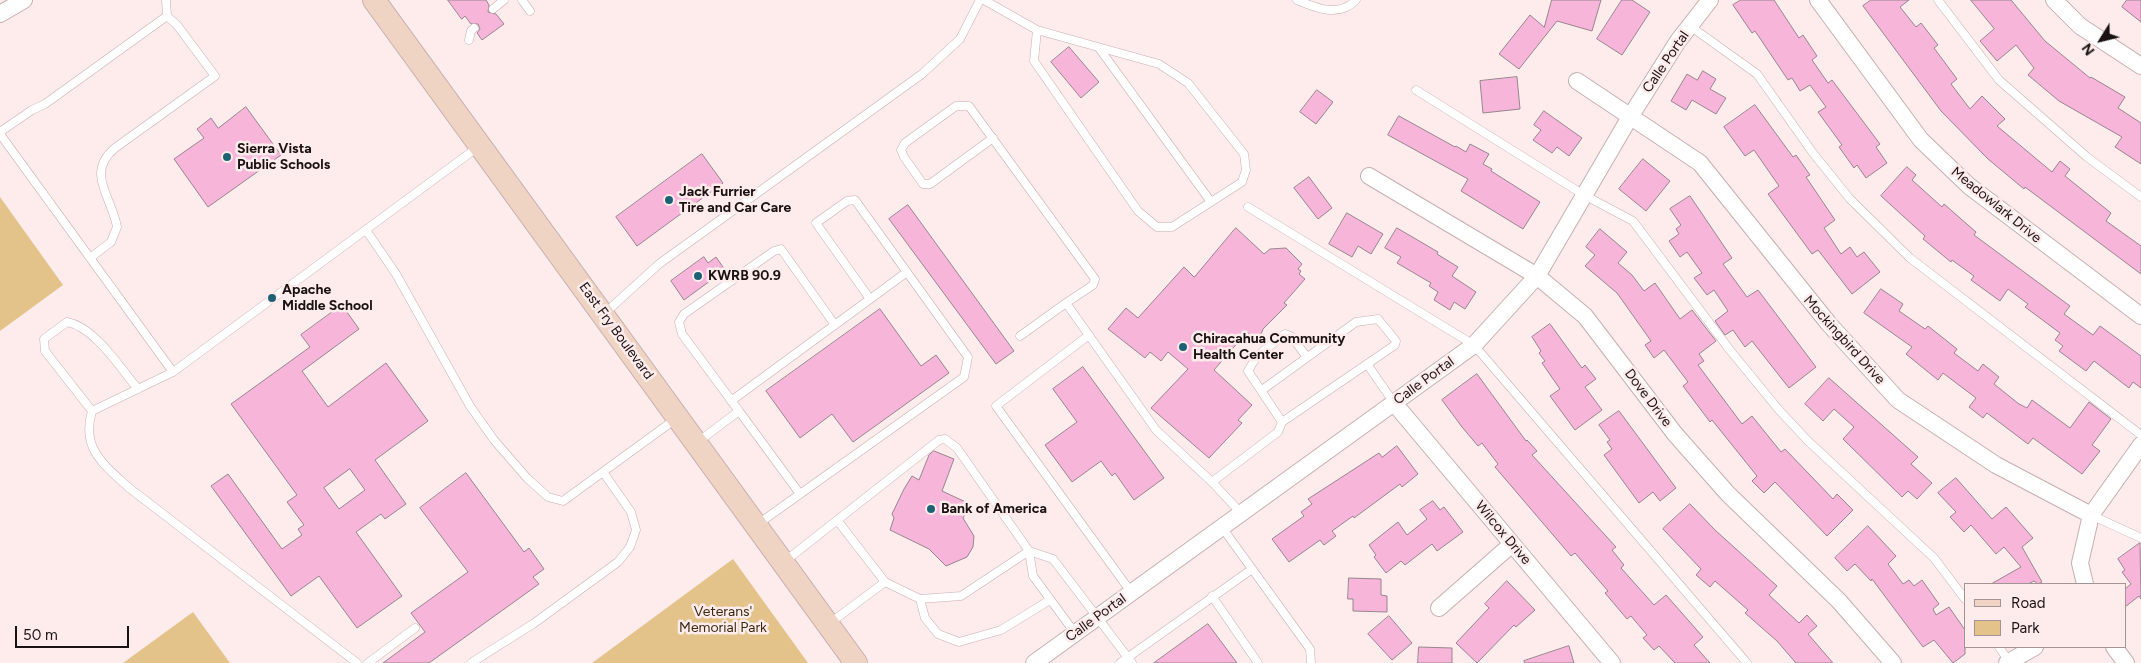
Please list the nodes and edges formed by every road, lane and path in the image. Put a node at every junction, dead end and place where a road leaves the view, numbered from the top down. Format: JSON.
{"nodes":[{"id":1,"x":24,"y":0,"type":"edge"},
{"id":2,"x":166,"y":0,"type":"edge"},
{"id":3,"x":374,"y":0,"type":"edge"},
{"id":4,"x":504,"y":0,"type":"edge"},
{"id":5,"x":522,"y":0,"type":"edge"},
{"id":6,"x":980,"y":0,"type":"edge"},
{"id":7,"x":984,"y":0,"type":"edge"},
{"id":8,"x":1297,"y":0,"type":"edge"},
{"id":9,"x":1356,"y":0,"type":"edge"},
{"id":10,"x":1710,"y":0,"type":"edge"},
{"id":11,"x":1818,"y":0,"type":"edge"},
{"id":12,"x":1938,"y":0,"type":"edge"},
{"id":13,"x":2054,"y":0,"type":"edge"},
{"id":14,"x":493,"y":9,"type":"dead end"},
{"id":15,"x":530,"y":11,"type":"dead end"},
{"id":16,"x":0,"y":14,"type":"edge"},
{"id":17,"x":167,"y":16,"type":"junction"},
{"id":18,"x":1690,"y":26,"type":"junction"},
{"id":19,"x":474,"y":28,"type":"dead end"},
{"id":20,"x":1037,"y":30,"type":"junction"},
{"id":21,"x":469,"y":40,"type":"dead end"},
{"id":22,"x":1099,"y":48,"type":"junction"},
{"id":23,"x":2141,"y":66,"type":"edge"},
{"id":24,"x":1577,"y":81,"type":"dead end"},
{"id":25,"x":1416,"y":90,"type":"dead end"},
{"id":26,"x":1630,"y":117,"type":"junction"},
{"id":27,"x":0,"y":133,"type":"edge"},
{"id":28,"x":993,"y":138,"type":"junction"},
{"id":29,"x":480,"y":146,"type":"junction"},
{"id":30,"x":1369,"y":176,"type":"dead end"},
{"id":31,"x":1584,"y":195,"type":"junction"},
{"id":32,"x":2141,"y":197,"type":"edge"},
{"id":33,"x":1211,"y":202,"type":"junction"},
{"id":34,"x":1248,"y":207,"type":"dead end"},
{"id":35,"x":366,"y":230,"type":"junction"},
{"id":36,"x":90,"y":258,"type":"junction"},
{"id":37,"x":907,"y":272,"type":"junction"},
{"id":38,"x":1537,"y":276,"type":"junction"},
{"id":39,"x":870,"y":299,"type":"junction"},
{"id":40,"x":1066,"y":303,"type":"junction"},
{"id":41,"x":604,"y":314,"type":"junction"},
{"id":42,"x":2141,"y":316,"type":"edge"},
{"id":43,"x":835,"y":325,"type":"junction"},
{"id":44,"x":1089,"y":335,"type":"junction"},
{"id":45,"x":1020,"y":336,"type":"dead end"},
{"id":46,"x":1474,"y":345,"type":"junction"},
{"id":47,"x":1306,"y":356,"type":"junction"},
{"id":48,"x":1367,"y":364,"type":"junction"},
{"id":49,"x":173,"y":372,"type":"junction"},
{"id":50,"x":138,"y":390,"type":"junction"},
{"id":51,"x":1262,"y":390,"type":"junction"},
{"id":52,"x":731,"y":401,"type":"junction"},
{"id":53,"x":1394,"y":403,"type":"junction"},
{"id":54,"x":92,"y":411,"type":"junction"},
{"id":55,"x":739,"y":412,"type":"junction"},
{"id":56,"x":679,"y":417,"type":"junction"},
{"id":57,"x":1282,"y":422,"type":"junction"},
{"id":58,"x":2141,"y":435,"type":"edge"},
{"id":59,"x":697,"y":443,"type":"junction"},
{"id":60,"x":2141,"y":445,"type":"edge"},
{"id":61,"x":603,"y":472,"type":"junction"},
{"id":62,"x":1212,"y":482,"type":"junction"},
{"id":63,"x":800,"y":494,"type":"junction"},
{"id":64,"x":1240,"y":512,"type":"junction"},
{"id":65,"x":2091,"y":515,"type":"junction"},
{"id":66,"x":837,"y":520,"type":"junction"},
{"id":67,"x":756,"y":525,"type":"junction"},
{"id":68,"x":1221,"y":526,"type":"junction"},
{"id":69,"x":2141,"y":538,"type":"edge"},
{"id":70,"x":1512,"y":544,"type":"junction"},
{"id":71,"x":1029,"y":551,"type":"junction"},
{"id":72,"x":783,"y":562,"type":"junction"},
{"id":73,"x":1252,"y":569,"type":"junction"},
{"id":74,"x":884,"y":582,"type":"junction"},
{"id":75,"x":2085,"y":583,"type":"edge"},
{"id":76,"x":1131,"y":592,"type":"junction"},
{"id":77,"x":1212,"y":596,"type":"junction"},
{"id":78,"x":1964,"y":598,"type":"edge"},
{"id":79,"x":920,"y":599,"type":"junction"},
{"id":80,"x":1050,"y":600,"type":"junction"},
{"id":81,"x":1439,"y":608,"type":"dead end"},
{"id":82,"x":1097,"y":617,"type":"junction"},
{"id":83,"x":828,"y":624,"type":"junction"},
{"id":84,"x":415,"y":628,"type":"dead end"},
{"id":85,"x":1075,"y":633,"type":"junction"},
{"id":86,"x":2000,"y":648,"type":"edge"},
{"id":87,"x":2033,"y":648,"type":"edge"},
{"id":88,"x":2115,"y":648,"type":"edge"},
{"id":89,"x":1130,"y":660,"type":"edge"},
{"id":90,"x":2009,"y":662,"type":"edge"},
{"id":91,"x":357,"y":663,"type":"edge"},
{"id":92,"x":368,"y":663,"type":"edge"},
{"id":93,"x":471,"y":663,"type":"edge"},
{"id":94,"x":856,"y":663,"type":"edge"},
{"id":95,"x":1034,"y":663,"type":"edge"},
{"id":96,"x":1120,"y":663,"type":"edge"},
{"id":97,"x":1258,"y":663,"type":"edge"},
{"id":98,"x":1311,"y":663,"type":"edge"},
{"id":99,"x":1612,"y":663,"type":"edge"},
{"id":100,"x":1747,"y":663,"type":"edge"},
{"id":101,"x":1893,"y":663,"type":"edge"},
{"id":102,"x":2126,"y":663,"type":"edge"}],
"edges":[{"from":1,"to":16,"type":"street"},
{"from":2,"to":17,"type":"lane"},
{"from":3,"to":29,"type":"main road","name":"East Fry Boulevard"},
{"from":4,"to":14,"type":"lane"},
{"from":5,"to":15,"type":"lane"},
{"from":6,"to":41,"type":"lane"},
{"from":7,"to":20,"type":"lane"},
{"from":8,"to":9,"type":"lane"},
{"from":10,"to":18,"type":"street","name":"Calle Portal"},
{"from":11,"to":42,"type":"street","name":"Meadowlark Drive"},
{"from":12,"to":32,"type":"lane"},
{"from":13,"to":23,"type":"street"},
{"from":17,"to":27,"type":"lane"},
{"from":17,"to":36,"type":"lane"},
{"from":18,"to":26,"type":"street","name":"Calle Portal"},
{"from":18,"to":58,"type":"lane"},
{"from":19,"to":21,"type":"lane"},
{"from":20,"to":22,"type":"lane"},
{"from":20,"to":33,"type":"lane"},
{"from":22,"to":33,"type":"lane"},
{"from":22,"to":33,"type":"lane"},
{"from":24,"to":26,"type":"street","name":"Mockingbird Drive"},
{"from":25,"to":31,"type":"lane"},
{"from":26,"to":31,"type":"street","name":"Calle Portal"},
{"from":26,"to":65,"type":"street","name":"Mockingbird Drive"},
{"from":27,"to":36,"type":"lane"},
{"from":28,"to":28,"type":"lane"},
{"from":28,"to":40,"type":"lane"},
{"from":29,"to":35,"type":"lane"},
{"from":29,"to":41,"type":"main road","name":"East Fry Boulevard"},
{"from":30,"to":38,"type":"street","name":"Dove Drive"},
{"from":31,"to":38,"type":"street","name":"Calle Portal"},
{"from":31,"to":78,"type":"lane"},
{"from":34,"to":46,"type":"lane"},
{"from":35,"to":49,"type":"lane"},
{"from":35,"to":61,"type":"lane"},
{"from":36,"to":49,"type":"lane"},
{"from":37,"to":39,"type":"lane"},
{"from":37,"to":39,"type":"lane"},
{"from":37,"to":63,"type":"lane"},
{"from":38,"to":46,"type":"street","name":"Calle Portal"},
{"from":38,"to":101,"type":"street","name":"Dove Drive"},
{"from":39,"to":43,"type":"lane"},
{"from":40,"to":44,"type":"lane"},
{"from":40,"to":45,"type":"lane"},
{"from":41,"to":56,"type":"main road","name":"East Fry Boulevard"},
{"from":43,"to":52,"type":"lane"},
{"from":43,"to":52,"type":"lane"},
{"from":44,"to":62,"type":"lane"},
{"from":44,"to":76,"type":"lane"},
{"from":46,"to":53,"type":"street","name":"Calle Portal"},
{"from":46,"to":100,"type":"lane"},
{"from":47,"to":48,"type":"lane"},
{"from":47,"to":51,"type":"lane"},
{"from":47,"to":51,"type":"lane"},
{"from":48,"to":53,"type":"lane"},
{"from":48,"to":57,"type":"lane"},
{"from":49,"to":50,"type":"lane"},
{"from":50,"to":54,"type":"lane"},
{"from":50,"to":54,"type":"lane"},
{"from":51,"to":57,"type":"lane"},
{"from":52,"to":55,"type":"lane"},
{"from":53,"to":64,"type":"street","name":"Calle Portal"},
{"from":53,"to":70,"type":"street","name":"Wilcox Drive"},
{"from":54,"to":91,"type":"lane"},
{"from":55,"to":59,"type":"lane"},
{"from":55,"to":63,"type":"lane"},
{"from":56,"to":59,"type":"main road","name":"East Fry Boulevard"},
{"from":56,"to":61,"type":"lane"},
{"from":57,"to":62,"type":"lane"},
{"from":59,"to":67,"type":"main road","name":"East Fry Boulevard"},
{"from":60,"to":65,"type":"street"},
{"from":61,"to":93,"type":"lane"},
{"from":62,"to":64,"type":"lane"},
{"from":63,"to":67,"type":"lane"},
{"from":64,"to":68,"type":"street","name":"Calle Portal"},
{"from":65,"to":69,"type":"lane"},
{"from":65,"to":75,"type":"street"},
{"from":66,"to":71,"type":"lane"},
{"from":66,"to":72,"type":"lane"},
{"from":66,"to":74,"type":"lane"},
{"from":67,"to":72,"type":"main road","name":"East Fry Boulevard"},
{"from":68,"to":73,"type":"lane"},
{"from":68,"to":76,"type":"street","name":"Calle Portal"},
{"from":70,"to":81,"type":"street"},
{"from":70,"to":99,"type":"street","name":"Wilcox Drive"},
{"from":71,"to":79,"type":"lane"},
{"from":71,"to":80,"type":"lane"},
{"from":71,"to":82,"type":"lane"},
{"from":72,"to":83,"type":"main road","name":"East Fry Boulevard"},
{"from":73,"to":77,"type":"lane"},
{"from":73,"to":98,"type":"lane"},
{"from":74,"to":79,"type":"lane"},
{"from":74,"to":83,"type":"lane"},
{"from":76,"to":82,"type":"street","name":"Calle Portal"},
{"from":77,"to":89,"type":"lane"},
{"from":77,"to":97,"type":"lane"},
{"from":79,"to":80,"type":"lane"},
{"from":80,"to":85,"type":"lane"},
{"from":82,"to":85,"type":"street","name":"Calle Portal"},
{"from":82,"to":89,"type":"lane"},
{"from":83,"to":94,"type":"main road","name":"East Fry Boulevard"},
{"from":84,"to":92,"type":"lane"},
{"from":85,"to":95,"type":"street","name":"Calle Portal"},
{"from":86,"to":90,"type":"lane"},
{"from":87,"to":90,"type":"street"},
{"from":88,"to":102,"type":"street"},
{"from":89,"to":96,"type":"lane"}]}
